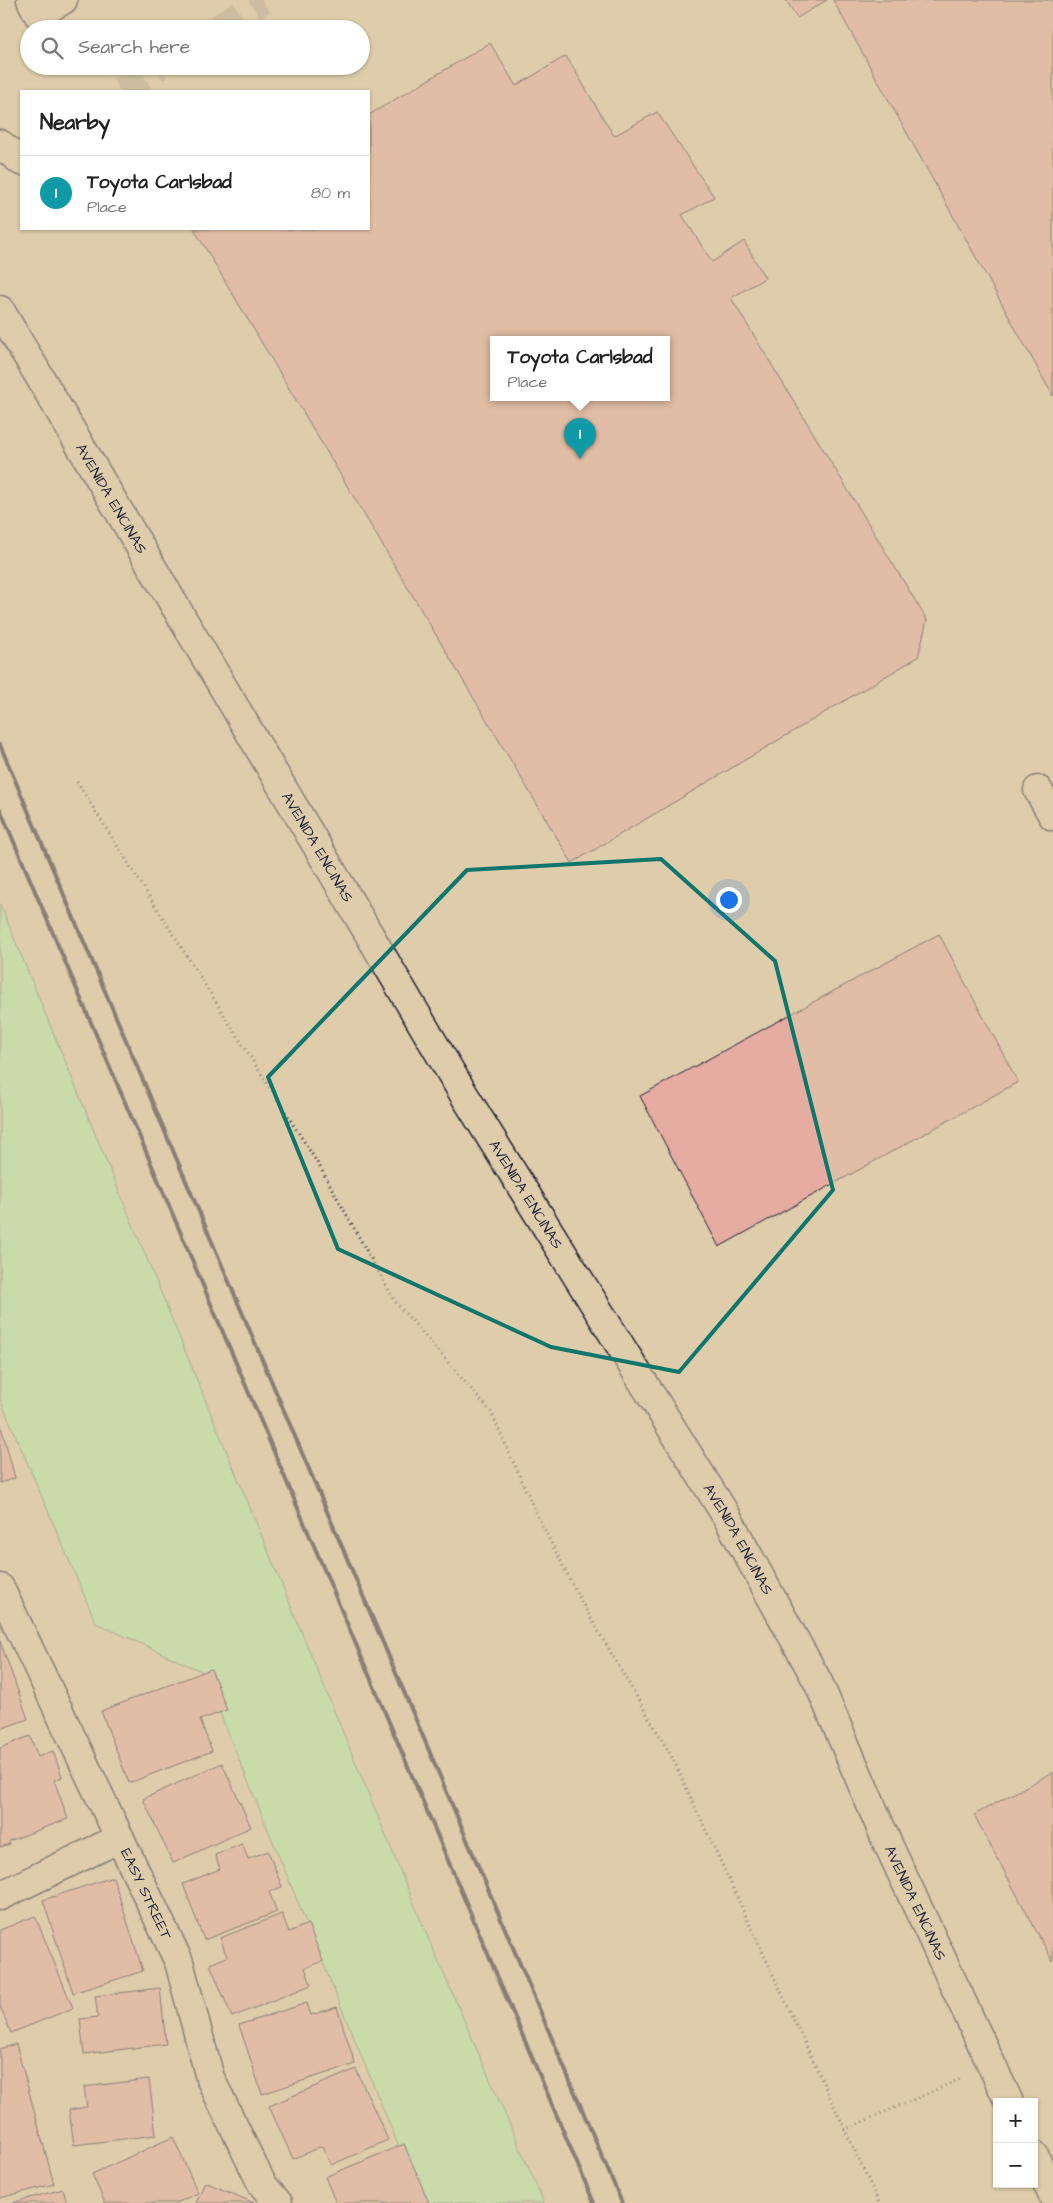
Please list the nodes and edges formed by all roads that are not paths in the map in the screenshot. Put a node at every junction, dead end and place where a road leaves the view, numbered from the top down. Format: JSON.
{"nodes":[{"id":1,"x":31,"y":0,"type":"edge"},
{"id":2,"x":63,"y":0,"type":"edge"},
{"id":3,"x":0,"y":310,"type":"edge"},
{"id":4,"x":1038,"y":790,"type":"dead end"},
{"id":5,"x":1053,"y":816,"type":"edge"},
{"id":6,"x":0,"y":1588,"type":"edge"},
{"id":7,"x":120,"y":1838,"type":"junction"},
{"id":8,"x":0,"y":1896,"type":"edge"},
{"id":9,"x":1007,"y":2098,"type":"edge"},
{"id":10,"x":1038,"y":2164,"type":"edge"},
{"id":11,"x":1053,"y":2196,"type":"edge"},
{"id":12,"x":278,"y":2203,"type":"edge"}],
"edges":[{"from":1,"to":2,"type":"street"},
{"from":3,"to":9,"type":"street","name":"AVENIDA ENCINAS"},
{"from":4,"to":5,"type":"street"},
{"from":6,"to":7,"type":"street","name":"EASY STREET"},
{"from":7,"to":8,"type":"street"},
{"from":7,"to":12,"type":"street","name":"EASY STREET"},
{"from":10,"to":11,"type":"street"}]}
